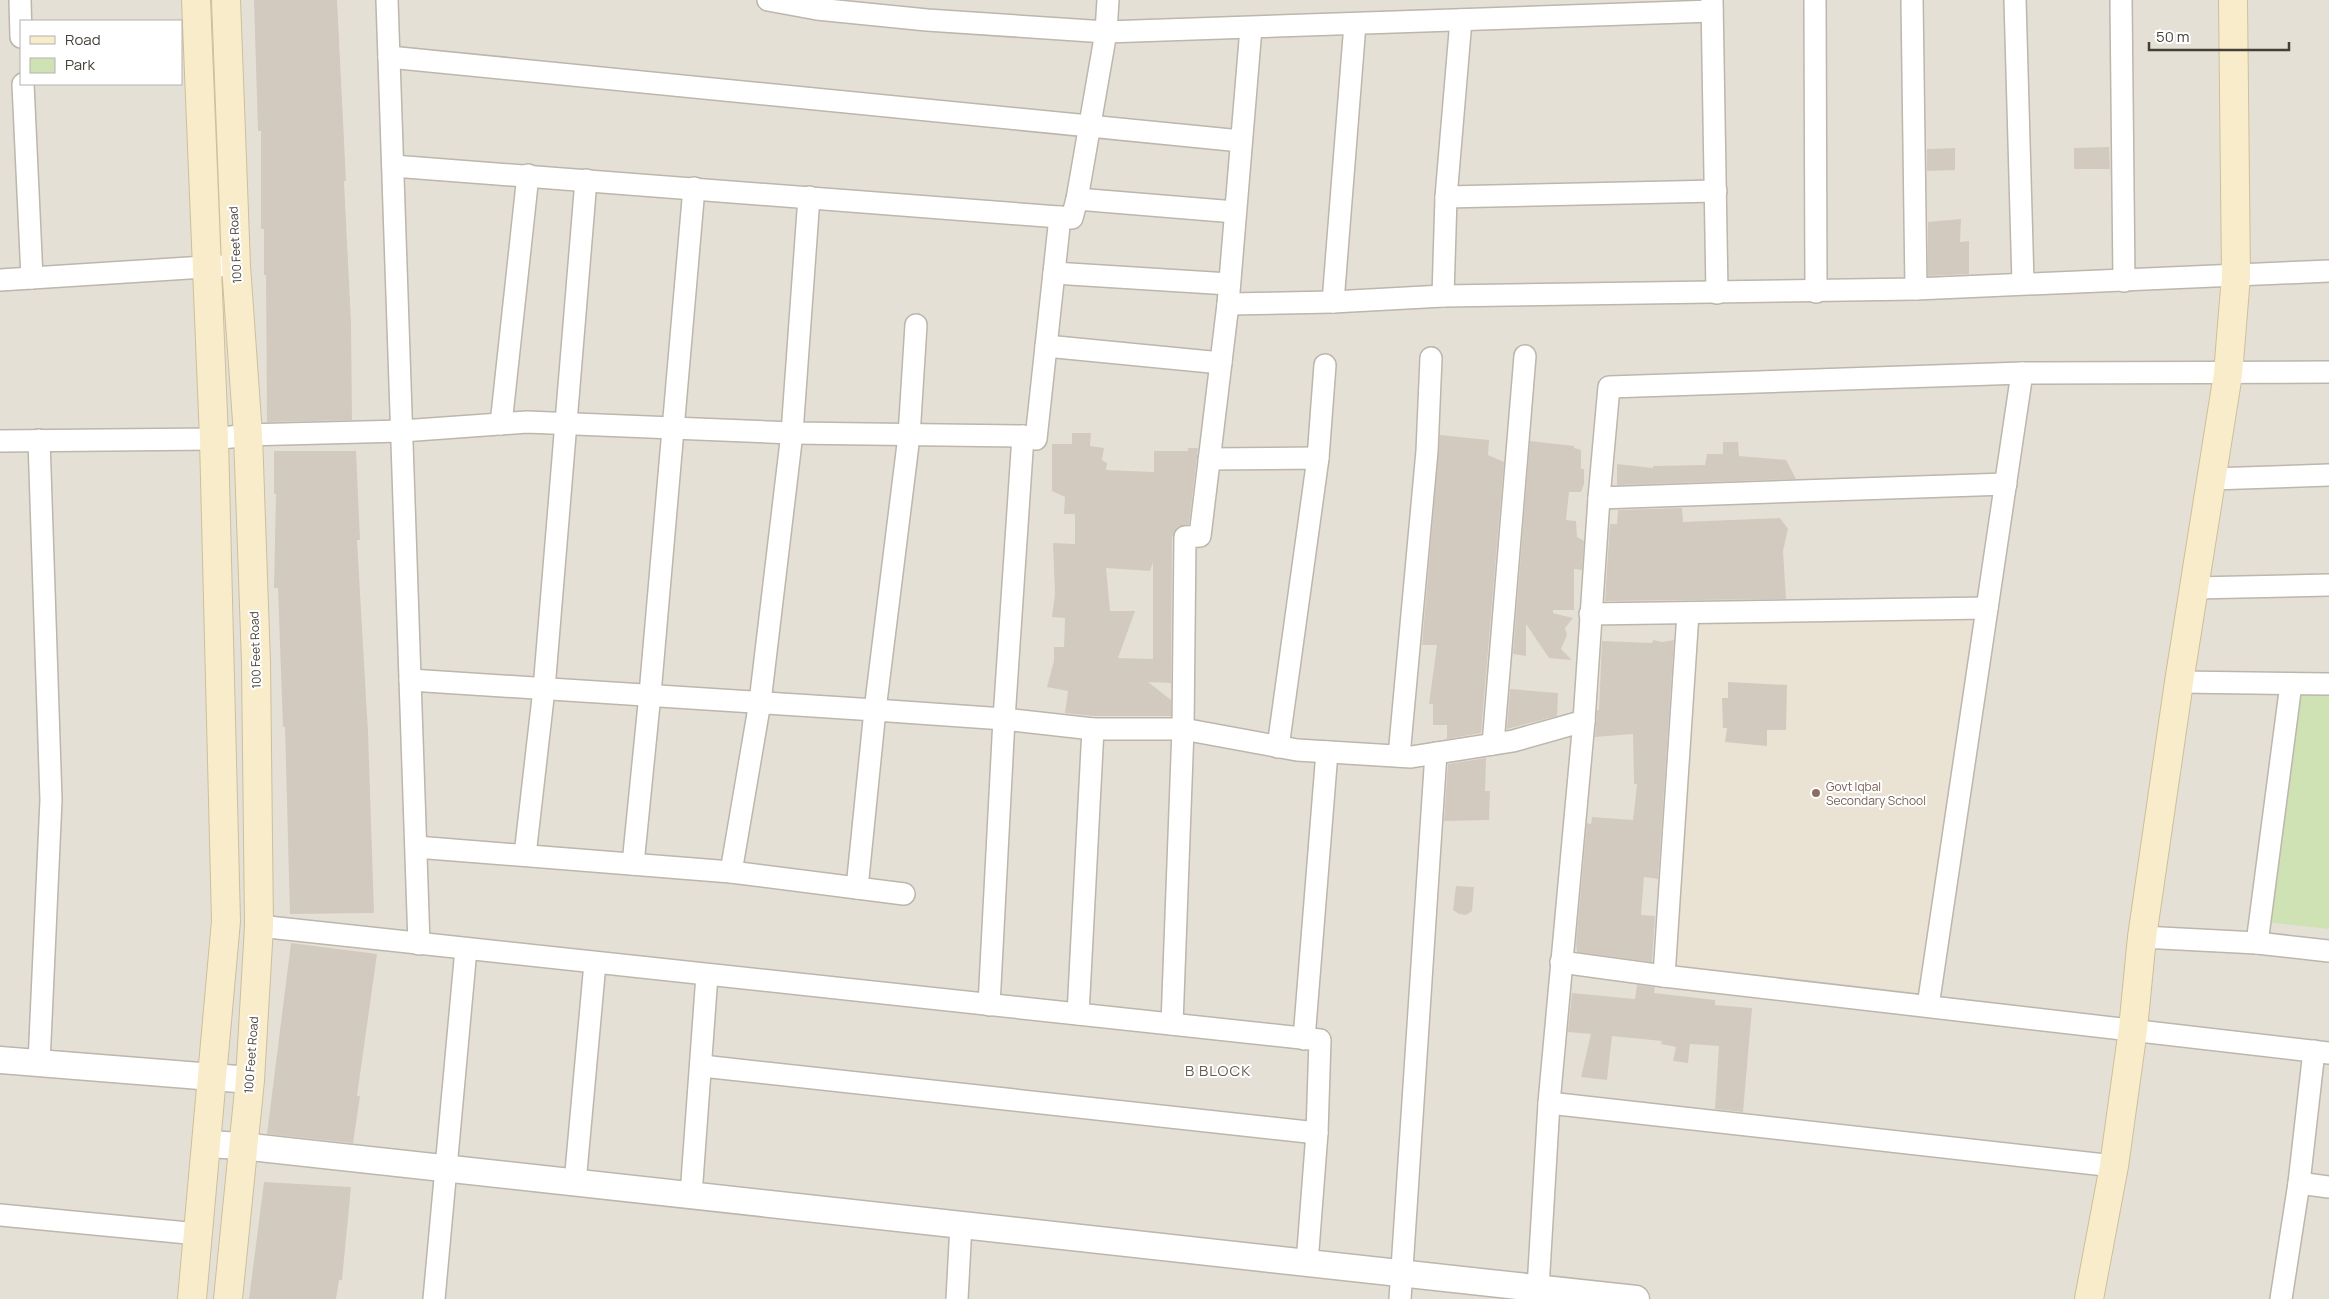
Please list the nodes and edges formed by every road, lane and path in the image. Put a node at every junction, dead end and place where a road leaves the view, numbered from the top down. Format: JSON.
{"nodes":[{"id":1,"x":20,"y":0,"type":"edge"},
{"id":2,"x":196,"y":0,"type":"edge"},
{"id":3,"x":226,"y":0,"type":"edge"},
{"id":4,"x":387,"y":0,"type":"edge"},
{"id":5,"x":768,"y":0,"type":"edge"},
{"id":6,"x":1108,"y":0,"type":"edge"},
{"id":7,"x":1815,"y":0,"type":"edge"},
{"id":8,"x":1912,"y":0,"type":"edge"},
{"id":9,"x":2015,"y":0,"type":"edge"},
{"id":10,"x":2121,"y":0,"type":"edge"},
{"id":11,"x":2233,"y":0,"type":"edge"},
{"id":12,"x":1712,"y":5,"type":"edge"},
{"id":13,"x":21,"y":20,"type":"edge"},
{"id":14,"x":1461,"y":20,"type":"junction"},
{"id":15,"x":1355,"y":24,"type":"junction"},
{"id":16,"x":1251,"y":28,"type":"junction"},
{"id":17,"x":1106,"y":32,"type":"junction"},
{"id":18,"x":389,"y":57,"type":"junction"},
{"id":19,"x":23,"y":85,"type":"edge"},
{"id":20,"x":1090,"y":127,"type":"junction"},
{"id":21,"x":1241,"y":141,"type":"junction"},
{"id":22,"x":393,"y":166,"type":"junction"},
{"id":23,"x":528,"y":175,"type":"junction"},
{"id":24,"x":586,"y":180,"type":"junction"},
{"id":25,"x":694,"y":188,"type":"junction"},
{"id":26,"x":1716,"y":191,"type":"junction"},
{"id":27,"x":809,"y":197,"type":"junction"},
{"id":28,"x":1446,"y":197,"type":"junction"},
{"id":29,"x":1077,"y":199,"type":"junction"},
{"id":30,"x":1235,"y":212,"type":"junction"},
{"id":31,"x":1060,"y":217,"type":"junction"},
{"id":32,"x":208,"y":266,"type":"junction"},
{"id":33,"x":236,"y":266,"type":"junction"},
{"id":34,"x":2329,"y":272,"type":"edge"},
{"id":35,"x":1054,"y":273,"type":"junction"},
{"id":36,"x":2236,"y":276,"type":"junction"},
{"id":37,"x":32,"y":278,"type":"junction"},
{"id":38,"x":0,"y":280,"type":"edge"},
{"id":39,"x":2124,"y":281,"type":"junction"},
{"id":40,"x":2023,"y":283,"type":"junction"},
{"id":41,"x":1916,"y":289,"type":"junction"},
{"id":42,"x":1816,"y":292,"type":"junction"},
{"id":43,"x":1717,"y":293,"type":"junction"},
{"id":44,"x":1229,"y":294,"type":"junction"},
{"id":45,"x":1443,"y":296,"type":"junction"},
{"id":46,"x":1333,"y":302,"type":"junction"},
{"id":47,"x":916,"y":324,"type":"dead end"},
{"id":48,"x":1046,"y":346,"type":"junction"},
{"id":49,"x":1525,"y":356,"type":"dead end"},
{"id":50,"x":1431,"y":358,"type":"dead end"},
{"id":51,"x":1221,"y":363,"type":"junction"},
{"id":52,"x":1325,"y":364,"type":"dead end"},
{"id":53,"x":2329,"y":372,"type":"edge"},
{"id":54,"x":2022,"y":373,"type":"junction"},
{"id":55,"x":2228,"y":374,"type":"junction"},
{"id":56,"x":501,"y":424,"type":"junction"},
{"id":57,"x":566,"y":424,"type":"junction"},
{"id":58,"x":672,"y":428,"type":"junction"},
{"id":59,"x":402,"y":431,"type":"junction"},
{"id":60,"x":792,"y":434,"type":"junction"},
{"id":61,"x":248,"y":435,"type":"junction"},
{"id":62,"x":909,"y":436,"type":"junction"},
{"id":63,"x":1023,"y":436,"type":"junction"},
{"id":64,"x":214,"y":439,"type":"junction"},
{"id":65,"x":38,"y":440,"type":"junction"},
{"id":66,"x":0,"y":441,"type":"edge"},
{"id":67,"x":1318,"y":458,"type":"junction"},
{"id":68,"x":1209,"y":459,"type":"junction"},
{"id":69,"x":2329,"y":475,"type":"edge"},
{"id":70,"x":2211,"y":478,"type":"junction"},
{"id":71,"x":2006,"y":484,"type":"junction"},
{"id":72,"x":1599,"y":498,"type":"junction"},
{"id":73,"x":2329,"y":585,"type":"edge"},
{"id":74,"x":2194,"y":588,"type":"junction"},
{"id":75,"x":1987,"y":608,"type":"junction"},
{"id":76,"x":1688,"y":613,"type":"junction"},
{"id":77,"x":1590,"y":614,"type":"junction"},
{"id":78,"x":410,"y":680,"type":"junction"},
{"id":79,"x":2179,"y":682,"type":"junction"},
{"id":80,"x":2291,"y":684,"type":"junction"},
{"id":81,"x":2329,"y":684,"type":"edge"},
{"id":82,"x":544,"y":689,"type":"junction"},
{"id":83,"x":650,"y":694,"type":"junction"},
{"id":84,"x":760,"y":702,"type":"junction"},
{"id":85,"x":875,"y":710,"type":"junction"},
{"id":86,"x":1004,"y":719,"type":"junction"},
{"id":87,"x":1584,"y":721,"type":"junction"},
{"id":88,"x":1093,"y":729,"type":"junction"},
{"id":89,"x":1183,"y":729,"type":"junction"},
{"id":90,"x":1494,"y":744,"type":"junction"},
{"id":91,"x":1278,"y":747,"type":"junction"},
{"id":92,"x":1326,"y":752,"type":"junction"},
{"id":93,"x":1436,"y":753,"type":"junction"},
{"id":94,"x":1399,"y":756,"type":"junction"},
{"id":95,"x":416,"y":847,"type":"junction"},
{"id":96,"x":525,"y":855,"type":"junction"},
{"id":97,"x":633,"y":864,"type":"junction"},
{"id":98,"x":731,"y":872,"type":"junction"},
{"id":99,"x":857,"y":888,"type":"junction"},
{"id":100,"x":904,"y":894,"type":"dead end"},
{"id":101,"x":259,"y":926,"type":"junction"},
{"id":102,"x":2142,"y":937,"type":"junction"},
{"id":103,"x":2258,"y":943,"type":"junction"},
{"id":104,"x":419,"y":944,"type":"junction"},
{"id":105,"x":466,"y":949,"type":"junction"},
{"id":106,"x":2329,"y":951,"type":"edge"},
{"id":107,"x":595,"y":962,"type":"junction"},
{"id":108,"x":1561,"y":962,"type":"junction"},
{"id":109,"x":707,"y":975,"type":"junction"},
{"id":110,"x":1664,"y":976,"type":"junction"},
{"id":111,"x":989,"y":1005,"type":"junction"},
{"id":112,"x":1928,"y":1006,"type":"junction"},
{"id":113,"x":1078,"y":1014,"type":"junction"},
{"id":114,"x":1172,"y":1024,"type":"junction"},
{"id":115,"x":2133,"y":1029,"type":"junction"},
{"id":116,"x":1304,"y":1039,"type":"junction"},
{"id":117,"x":2321,"y":1052,"type":"edge"},
{"id":118,"x":0,"y":1060,"type":"edge"},
{"id":119,"x":39,"y":1063,"type":"junction"},
{"id":120,"x":702,"y":1066,"type":"junction"},
{"id":121,"x":214,"y":1078,"type":"junction"},
{"id":122,"x":250,"y":1080,"type":"junction"},
{"id":123,"x":1549,"y":1104,"type":"junction"},
{"id":124,"x":1317,"y":1133,"type":"junction"},
{"id":125,"x":207,"y":1144,"type":"junction"},
{"id":126,"x":242,"y":1146,"type":"junction"},
{"id":127,"x":2114,"y":1166,"type":"junction"},
{"id":128,"x":446,"y":1169,"type":"junction"},
{"id":129,"x":576,"y":1183,"type":"junction"},
{"id":130,"x":2299,"y":1183,"type":"junction"},
{"id":131,"x":2329,"y":1187,"type":"edge"},
{"id":132,"x":691,"y":1195,"type":"junction"},
{"id":133,"x":0,"y":1215,"type":"edge"},
{"id":134,"x":961,"y":1225,"type":"junction"},
{"id":135,"x":198,"y":1234,"type":"junction"},
{"id":136,"x":1307,"y":1263,"type":"junction"},
{"id":137,"x":1401,"y":1273,"type":"junction"},
{"id":138,"x":1538,"y":1288,"type":"junction"},
{"id":139,"x":192,"y":1299,"type":"edge"},
{"id":140,"x":228,"y":1299,"type":"edge"},
{"id":141,"x":434,"y":1299,"type":"edge"},
{"id":142,"x":957,"y":1299,"type":"edge"},
{"id":143,"x":1400,"y":1299,"type":"edge"},
{"id":144,"x":1636,"y":1299,"type":"edge"},
{"id":145,"x":2089,"y":1299,"type":"edge"},
{"id":146,"x":2281,"y":1299,"type":"edge"}],
"edges":[{"from":1,"to":13,"type":"street"},
{"from":2,"to":32,"type":"main road"},
{"from":3,"to":33,"type":"main road","name":"100 Feet Road"},
{"from":4,"to":18,"type":"street"},
{"from":5,"to":17,"type":"street"},
{"from":6,"to":17,"type":"street"},
{"from":7,"to":42,"type":"street"},
{"from":8,"to":41,"type":"street"},
{"from":9,"to":40,"type":"street"},
{"from":10,"to":39,"type":"street"},
{"from":11,"to":36,"type":"main road"},
{"from":12,"to":14,"type":"street"},
{"from":12,"to":26,"type":"street"},
{"from":14,"to":15,"type":"street"},
{"from":14,"to":28,"type":"street"},
{"from":15,"to":16,"type":"street"},
{"from":15,"to":46,"type":"street"},
{"from":16,"to":17,"type":"street"},
{"from":16,"to":21,"type":"street"},
{"from":17,"to":20,"type":"street"},
{"from":18,"to":20,"type":"street"},
{"from":18,"to":22,"type":"street"},
{"from":19,"to":37,"type":"street"},
{"from":20,"to":21,"type":"street"},
{"from":20,"to":29,"type":"street"},
{"from":21,"to":30,"type":"street"},
{"from":22,"to":23,"type":"street"},
{"from":22,"to":59,"type":"street"},
{"from":23,"to":24,"type":"street"},
{"from":23,"to":56,"type":"street"},
{"from":24,"to":25,"type":"street"},
{"from":24,"to":57,"type":"street"},
{"from":25,"to":27,"type":"street"},
{"from":25,"to":58,"type":"street"},
{"from":26,"to":28,"type":"street"},
{"from":26,"to":43,"type":"street"},
{"from":27,"to":31,"type":"street"},
{"from":27,"to":60,"type":"street"},
{"from":28,"to":45,"type":"street"},
{"from":29,"to":30,"type":"street"},
{"from":29,"to":31,"type":"street"},
{"from":30,"to":44,"type":"street"},
{"from":31,"to":35,"type":"street"},
{"from":32,"to":33,"type":"street"},
{"from":32,"to":37,"type":"street"},
{"from":32,"to":64,"type":"main road"},
{"from":33,"to":61,"type":"main road","name":"100 Feet Road"},
{"from":34,"to":36,"type":"street"},
{"from":35,"to":44,"type":"street"},
{"from":35,"to":48,"type":"street"},
{"from":36,"to":39,"type":"street"},
{"from":36,"to":55,"type":"main road"},
{"from":37,"to":38,"type":"street"},
{"from":39,"to":40,"type":"street"},
{"from":40,"to":41,"type":"street"},
{"from":41,"to":42,"type":"street"},
{"from":42,"to":43,"type":"street"},
{"from":43,"to":45,"type":"street"},
{"from":44,"to":46,"type":"street"},
{"from":44,"to":51,"type":"street"},
{"from":45,"to":46,"type":"street"},
{"from":47,"to":62,"type":"street"},
{"from":48,"to":51,"type":"street"},
{"from":48,"to":63,"type":"street"},
{"from":49,"to":90,"type":"street"},
{"from":50,"to":94,"type":"street"},
{"from":51,"to":68,"type":"street"},
{"from":52,"to":67,"type":"street"},
{"from":53,"to":55,"type":"street"},
{"from":54,"to":55,"type":"street"},
{"from":54,"to":71,"type":"street"},
{"from":54,"to":72,"type":"street"},
{"from":55,"to":70,"type":"main road"},
{"from":56,"to":57,"type":"street"},
{"from":56,"to":59,"type":"street"},
{"from":57,"to":58,"type":"street"},
{"from":57,"to":82,"type":"street"},
{"from":58,"to":60,"type":"street"},
{"from":58,"to":83,"type":"street"},
{"from":59,"to":61,"type":"street"},
{"from":59,"to":78,"type":"street"},
{"from":60,"to":62,"type":"street"},
{"from":60,"to":84,"type":"street"},
{"from":61,"to":64,"type":"street"},
{"from":61,"to":101,"type":"main road","name":"100 Feet Road"},
{"from":62,"to":63,"type":"street"},
{"from":62,"to":85,"type":"street"},
{"from":63,"to":86,"type":"street"},
{"from":64,"to":65,"type":"street"},
{"from":64,"to":121,"type":"main road"},
{"from":65,"to":66,"type":"street"},
{"from":65,"to":119,"type":"street"},
{"from":67,"to":68,"type":"street"},
{"from":67,"to":91,"type":"street"},
{"from":68,"to":89,"type":"street"},
{"from":69,"to":70,"type":"street"},
{"from":70,"to":74,"type":"main road"},
{"from":71,"to":72,"type":"street"},
{"from":71,"to":75,"type":"street"},
{"from":72,"to":77,"type":"street"},
{"from":73,"to":74,"type":"street"},
{"from":74,"to":79,"type":"main road"},
{"from":75,"to":76,"type":"street"},
{"from":75,"to":112,"type":"street"},
{"from":76,"to":77,"type":"street"},
{"from":76,"to":110,"type":"street"},
{"from":77,"to":87,"type":"street"},
{"from":78,"to":82,"type":"street"},
{"from":78,"to":95,"type":"street"},
{"from":79,"to":80,"type":"street"},
{"from":79,"to":102,"type":"main road"},
{"from":80,"to":81,"type":"street"},
{"from":80,"to":103,"type":"street"},
{"from":82,"to":83,"type":"street"},
{"from":82,"to":96,"type":"street"},
{"from":83,"to":84,"type":"street"},
{"from":83,"to":97,"type":"street"},
{"from":84,"to":85,"type":"street"},
{"from":84,"to":98,"type":"street"},
{"from":85,"to":86,"type":"street"},
{"from":85,"to":99,"type":"street"},
{"from":86,"to":88,"type":"street"},
{"from":86,"to":111,"type":"street"},
{"from":87,"to":90,"type":"street"},
{"from":87,"to":108,"type":"street"},
{"from":88,"to":89,"type":"street"},
{"from":88,"to":113,"type":"street"},
{"from":89,"to":91,"type":"street"},
{"from":89,"to":114,"type":"street"},
{"from":90,"to":93,"type":"street"},
{"from":91,"to":92,"type":"street"},
{"from":92,"to":94,"type":"street"},
{"from":92,"to":116,"type":"street"},
{"from":93,"to":94,"type":"street"},
{"from":93,"to":137,"type":"street"},
{"from":95,"to":96,"type":"street"},
{"from":95,"to":104,"type":"street"},
{"from":96,"to":97,"type":"street"},
{"from":97,"to":98,"type":"street"},
{"from":98,"to":99,"type":"street"},
{"from":99,"to":100,"type":"street"},
{"from":101,"to":104,"type":"street"},
{"from":101,"to":122,"type":"main road","name":"100 Feet Road"},
{"from":102,"to":103,"type":"street"},
{"from":102,"to":115,"type":"main road"},
{"from":103,"to":106,"type":"street"},
{"from":104,"to":105,"type":"street"},
{"from":105,"to":107,"type":"street"},
{"from":105,"to":128,"type":"street"},
{"from":107,"to":109,"type":"street"},
{"from":107,"to":129,"type":"street"},
{"from":108,"to":110,"type":"street"},
{"from":108,"to":123,"type":"street"},
{"from":109,"to":111,"type":"street"},
{"from":109,"to":120,"type":"street"},
{"from":110,"to":112,"type":"street"},
{"from":111,"to":113,"type":"street"},
{"from":112,"to":115,"type":"street"},
{"from":113,"to":114,"type":"street"},
{"from":114,"to":116,"type":"street"},
{"from":115,"to":117,"type":"street"},
{"from":115,"to":127,"type":"main road"},
{"from":116,"to":124,"type":"street"},
{"from":117,"to":130,"type":"street"},
{"from":118,"to":119,"type":"street"},
{"from":119,"to":121,"type":"street"},
{"from":120,"to":124,"type":"street"},
{"from":120,"to":132,"type":"street"},
{"from":121,"to":122,"type":"street"},
{"from":121,"to":125,"type":"main road"},
{"from":122,"to":126,"type":"main road","name":"100 Feet Road"},
{"from":123,"to":127,"type":"street"},
{"from":123,"to":138,"type":"street"},
{"from":124,"to":136,"type":"street"},
{"from":125,"to":126,"type":"street"},
{"from":125,"to":135,"type":"main road"},
{"from":126,"to":128,"type":"street"},
{"from":126,"to":140,"type":"main road","name":"100 Feet Road"},
{"from":127,"to":145,"type":"main road"},
{"from":128,"to":129,"type":"street"},
{"from":128,"to":141,"type":"street"},
{"from":129,"to":132,"type":"street"},
{"from":130,"to":131,"type":"street"},
{"from":130,"to":146,"type":"street"},
{"from":132,"to":134,"type":"street"},
{"from":133,"to":135,"type":"street"},
{"from":134,"to":136,"type":"street"},
{"from":134,"to":142,"type":"street"},
{"from":135,"to":139,"type":"main road"},
{"from":136,"to":137,"type":"street"},
{"from":137,"to":138,"type":"street"},
{"from":137,"to":143,"type":"street"},
{"from":138,"to":144,"type":"street"}]}
